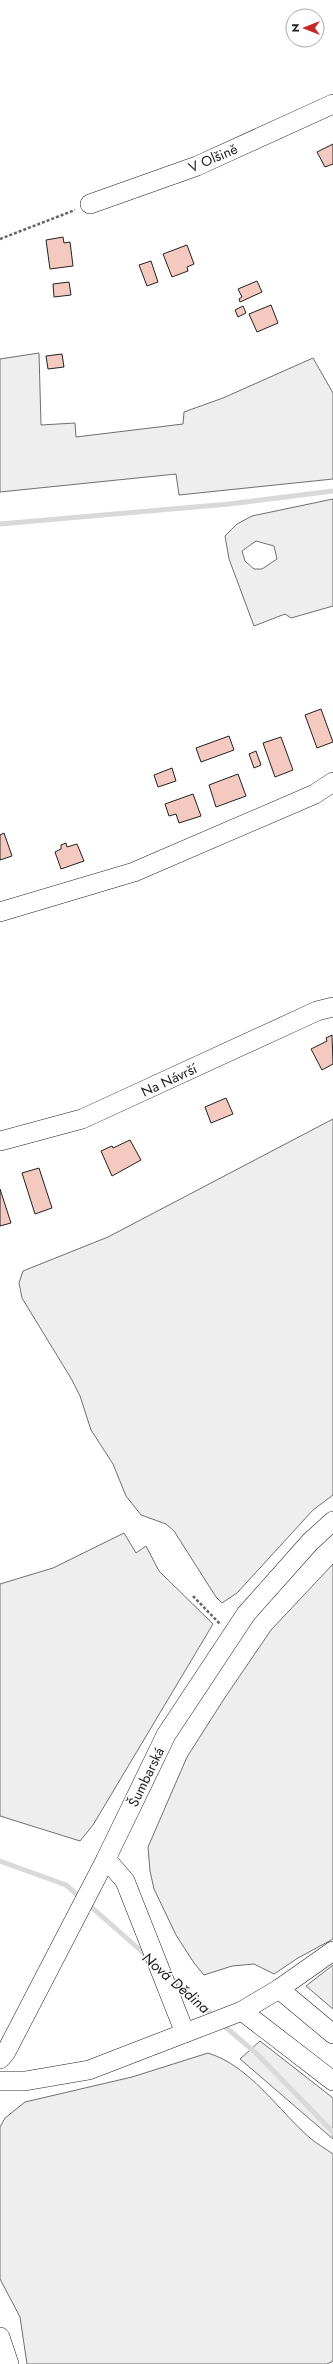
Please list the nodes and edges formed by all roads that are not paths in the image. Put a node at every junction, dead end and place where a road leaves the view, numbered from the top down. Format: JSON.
{"nodes":[{"id":1,"x":333,"y":104,"type":"edge"},
{"id":2,"x":90,"y":204,"type":"road end"},
{"id":3,"x":333,"y":782,"type":"edge"},
{"id":4,"x":0,"y":912,"type":"edge"},
{"id":5,"x":333,"y":1007,"type":"edge"},
{"id":6,"x":0,"y":1141,"type":"edge"},
{"id":7,"x":333,"y":1520,"type":"edge"},
{"id":8,"x":106,"y":1859,"type":"junction"},
{"id":9,"x":333,"y":1951,"type":"edge"},
{"id":10,"x":279,"y":1988,"type":"junction"},
{"id":11,"x":242,"y":2011,"type":"junction"},
{"id":12,"x":185,"y":2033,"type":"junction"},
{"id":13,"x":333,"y":2034,"type":"edge"},
{"id":14,"x":0,"y":2060,"type":"edge"},
{"id":15,"x":0,"y":2081,"type":"edge"},
{"id":16,"x":333,"y":2081,"type":"edge"},
{"id":17,"x":0,"y":2337,"type":"edge"},
{"id":18,"x":9,"y":2364,"type":"edge"}],
"edges":[{"from":1,"to":2,"type":"street","name":"V Olšině"},
{"from":3,"to":4,"type":"street"},
{"from":5,"to":6,"type":"street","name":"Na Návrší"},
{"from":7,"to":8,"type":"street","name":"Šumbarská"},
{"from":8,"to":12,"type":"street"},
{"from":8,"to":14,"type":"street","name":"Šumbarská"},
{"from":9,"to":10,"type":"street"},
{"from":10,"to":11,"type":"street"},
{"from":10,"to":13,"type":"street"},
{"from":11,"to":12,"type":"street"},
{"from":11,"to":16,"type":"street"},
{"from":12,"to":15,"type":"street"},
{"from":17,"to":18,"type":"street"}]}
